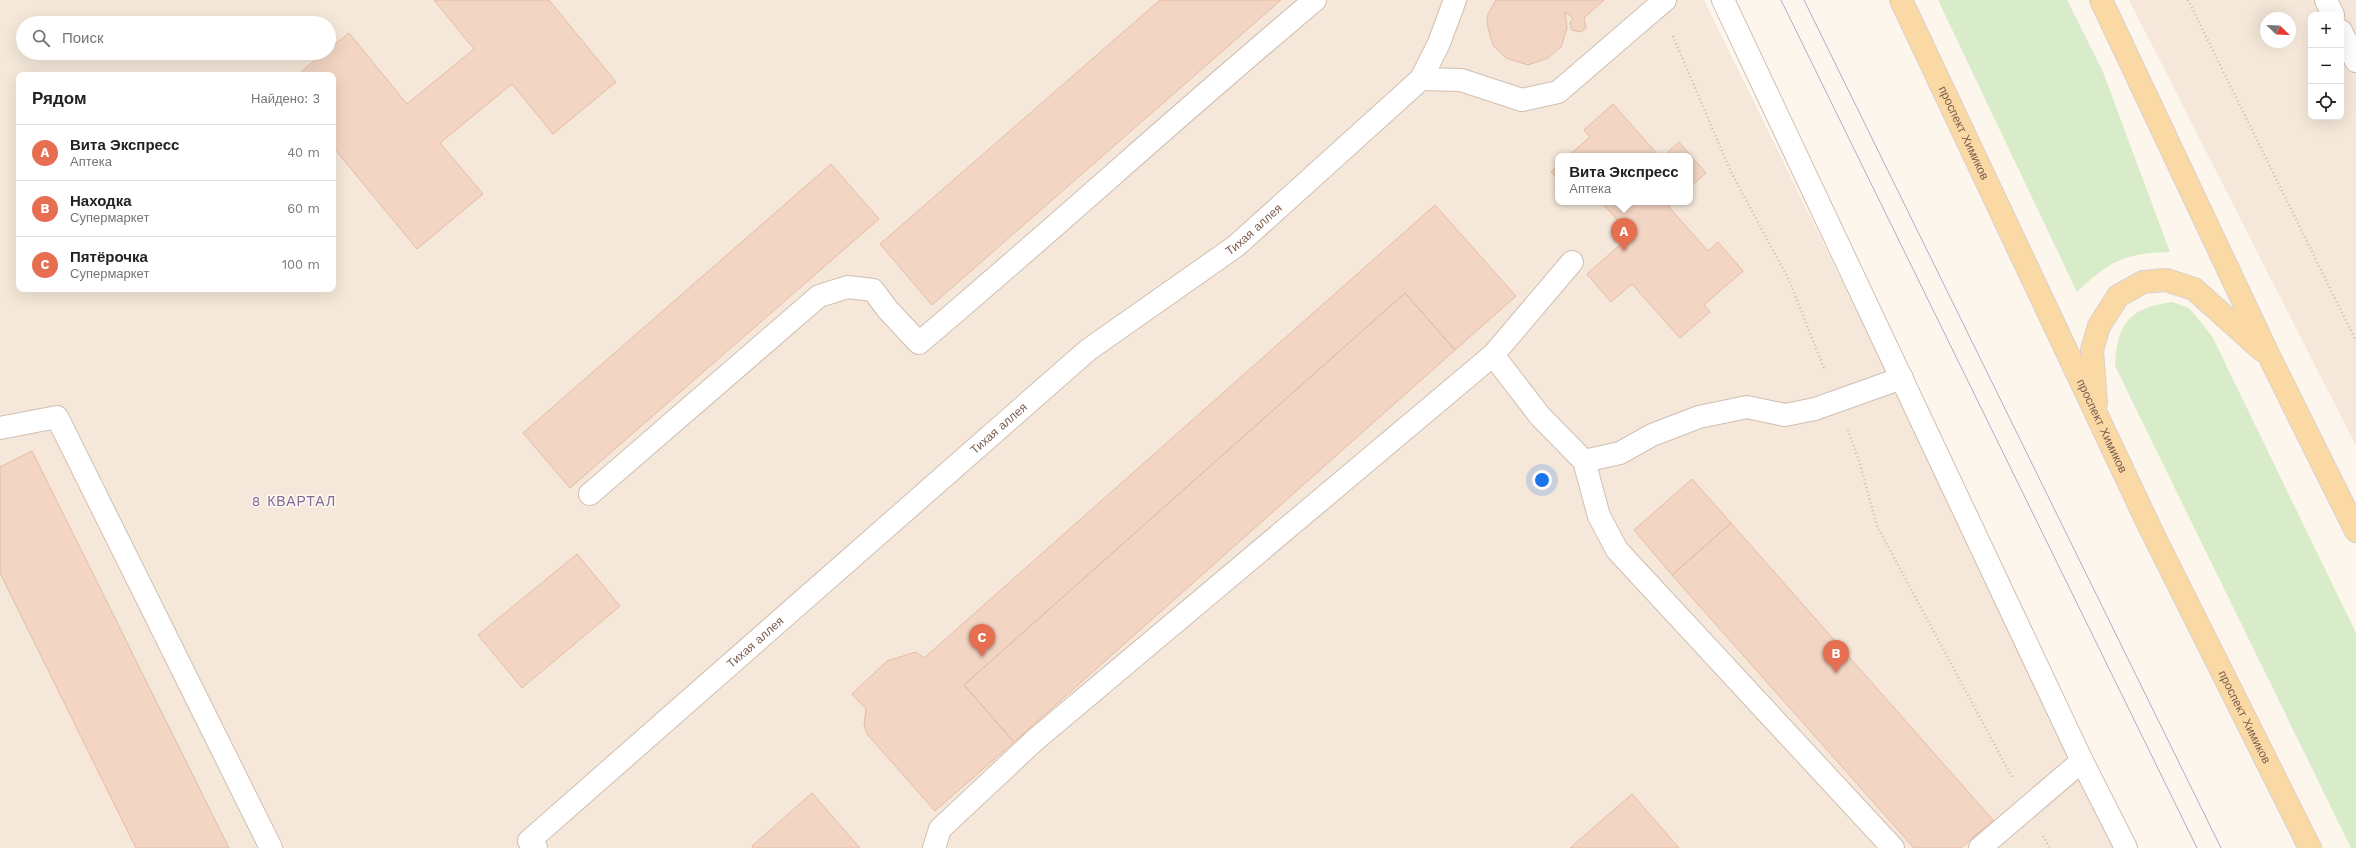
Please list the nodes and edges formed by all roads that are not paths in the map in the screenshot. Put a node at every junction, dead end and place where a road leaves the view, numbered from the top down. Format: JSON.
{"nodes":[{"id":1,"x":1315,"y":0,"type":"edge"},
{"id":2,"x":1455,"y":0,"type":"edge"},
{"id":3,"x":1665,"y":0,"type":"edge"},
{"id":4,"x":1723,"y":0,"type":"edge"},
{"id":5,"x":1901,"y":0,"type":"edge"},
{"id":6,"x":2101,"y":0,"type":"edge"},
{"id":7,"x":2326,"y":0,"type":"edge"},
{"id":8,"x":2332,"y":12,"type":"edge"},
{"id":9,"x":2344,"y":37,"type":"edge"},
{"id":10,"x":2356,"y":61,"type":"edge"},
{"id":11,"x":1421,"y":79,"type":"junction"},
{"id":12,"x":1572,"y":262,"type":"dead end"},
{"id":13,"x":1493,"y":355,"type":"junction"},
{"id":14,"x":2269,"y":356,"type":"junction"},
{"id":15,"x":1902,"y":378,"type":"junction"},
{"id":16,"x":2097,"y":416,"type":"junction"},
{"id":17,"x":0,"y":428,"type":"edge"},
{"id":18,"x":1584,"y":461,"type":"junction"},
{"id":19,"x":590,"y":494,"type":"dead end"},
{"id":20,"x":2356,"y":531,"type":"edge"},
{"id":21,"x":2082,"y":762,"type":"junction"},
{"id":22,"x":270,"y":848,"type":"edge"},
{"id":23,"x":536,"y":848,"type":"edge"},
{"id":24,"x":934,"y":848,"type":"edge"},
{"id":25,"x":1893,"y":848,"type":"edge"},
{"id":26,"x":1980,"y":848,"type":"edge"},
{"id":27,"x":2126,"y":848,"type":"edge"},
{"id":28,"x":2310,"y":848,"type":"edge"}],
"edges":[{"from":1,"to":19,"type":"lane"},
{"from":2,"to":11,"type":"lane","name":"Тихая аллея"},
{"from":3,"to":11,"type":"lane"},
{"from":4,"to":15,"type":"lane"},
{"from":5,"to":16,"type":"main road","name":"проспект Химиков"},
{"from":6,"to":14,"type":"main road"},
{"from":7,"to":8,"type":"lane"},
{"from":9,"to":10,"type":"lane"},
{"from":11,"to":23,"type":"lane","name":"Тихая аллея"},
{"from":12,"to":13,"type":"lane"},
{"from":13,"to":18,"type":"lane"},
{"from":13,"to":24,"type":"lane"},
{"from":14,"to":16,"type":"main road"},
{"from":14,"to":20,"type":"main road"},
{"from":15,"to":18,"type":"lane"},
{"from":15,"to":21,"type":"lane"},
{"from":16,"to":28,"type":"main road","name":"проспект Химиков"},
{"from":17,"to":22,"type":"lane"},
{"from":18,"to":25,"type":"lane"},
{"from":21,"to":26,"type":"lane"},
{"from":21,"to":27,"type":"lane"}]}
